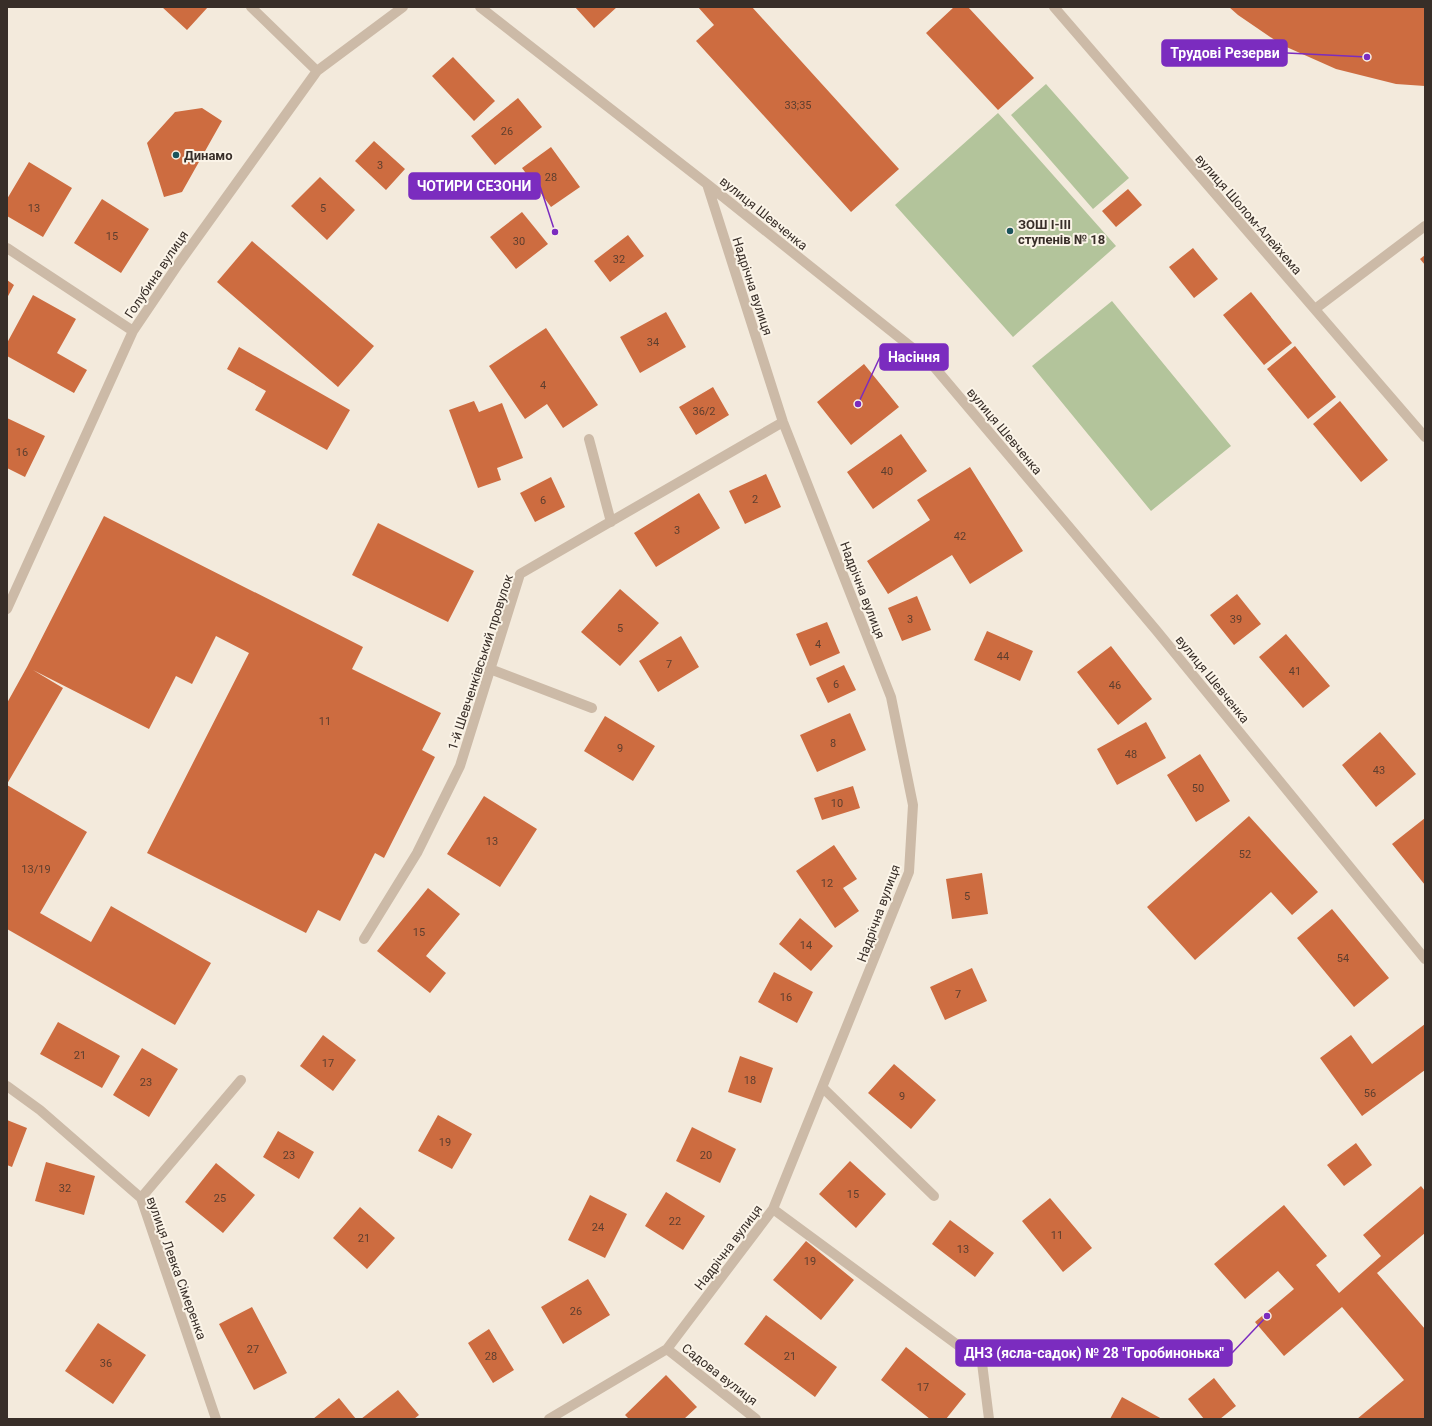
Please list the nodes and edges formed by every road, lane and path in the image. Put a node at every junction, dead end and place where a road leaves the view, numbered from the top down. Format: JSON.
{"nodes":[{"id":1,"x":251,"y":7,"type":"edge"},
{"id":2,"x":403,"y":7,"type":"edge"},
{"id":3,"x":480,"y":7,"type":"edge"},
{"id":4,"x":1054,"y":7,"type":"edge"},
{"id":5,"x":317,"y":71,"type":"junction"},
{"id":6,"x":707,"y":184,"type":"junction"},
{"id":7,"x":1425,"y":226,"type":"edge"},
{"id":8,"x":7,"y":248,"type":"edge"},
{"id":9,"x":1315,"y":309,"type":"junction"},
{"id":10,"x":133,"y":331,"type":"junction"},
{"id":11,"x":783,"y":422,"type":"junction"},
{"id":12,"x":1425,"y":437,"type":"edge"},
{"id":13,"x":589,"y":439,"type":"dead end"},
{"id":14,"x":611,"y":522,"type":"junction"},
{"id":15,"x":7,"y":609,"type":"edge"},
{"id":16,"x":490,"y":669,"type":"junction"},
{"id":17,"x":592,"y":708,"type":"dead end"},
{"id":18,"x":364,"y":939,"type":"dead end"},
{"id":19,"x":1425,"y":959,"type":"edge"},
{"id":20,"x":241,"y":1080,"type":"dead end"},
{"id":21,"x":7,"y":1086,"type":"edge"},
{"id":22,"x":823,"y":1088,"type":"junction"},
{"id":23,"x":934,"y":1196,"type":"dead end"},
{"id":24,"x":141,"y":1198,"type":"junction"},
{"id":25,"x":773,"y":1209,"type":"junction"},
{"id":26,"x":667,"y":1349,"type":"junction"},
{"id":27,"x":216,"y":1419,"type":"edge"},
{"id":28,"x":549,"y":1419,"type":"edge"},
{"id":29,"x":756,"y":1419,"type":"edge"},
{"id":30,"x":988,"y":1419,"type":"edge"}],
"edges":[{"from":1,"to":5,"type":"street"},
{"from":2,"to":5,"type":"street","name":"Голубина вулиця"},
{"from":3,"to":6,"type":"street","name":"вулиця Шевченка"},
{"from":4,"to":9,"type":"street","name":"вулиця Шолом-Алейхема"},
{"from":5,"to":10,"type":"street","name":"Голубина вулиця"},
{"from":6,"to":11,"type":"street","name":"Надрічна вулиця"},
{"from":6,"to":19,"type":"street","name":"вулиця Шевченка"},
{"from":7,"to":9,"type":"street"},
{"from":8,"to":10,"type":"street"},
{"from":9,"to":12,"type":"street","name":"вулиця Шолом-Алейхема"},
{"from":10,"to":15,"type":"street","name":"Голубина вулиця"},
{"from":11,"to":14,"type":"street","name":"1-й Шевченківський провулок"},
{"from":11,"to":22,"type":"street","name":"Надрічна вулиця"},
{"from":13,"to":14,"type":"street"},
{"from":14,"to":16,"type":"street","name":"1-й Шевченківський провулок"},
{"from":16,"to":17,"type":"street"},
{"from":16,"to":18,"type":"street","name":"1-й Шевченківський провулок"},
{"from":20,"to":24,"type":"street"},
{"from":21,"to":24,"type":"street","name":"вулиця Левка Сімеренка"},
{"from":22,"to":23,"type":"street"},
{"from":22,"to":25,"type":"street","name":"Надрічна вулиця"},
{"from":24,"to":27,"type":"street","name":"вулиця Левка Сімеренка"},
{"from":25,"to":26,"type":"street","name":"Надрічна вулиця"},
{"from":25,"to":30,"type":"street"},
{"from":26,"to":28,"type":"street","name":"Надрічна вулиця"},
{"from":26,"to":29,"type":"street","name":"Садова вулиця"}]}
